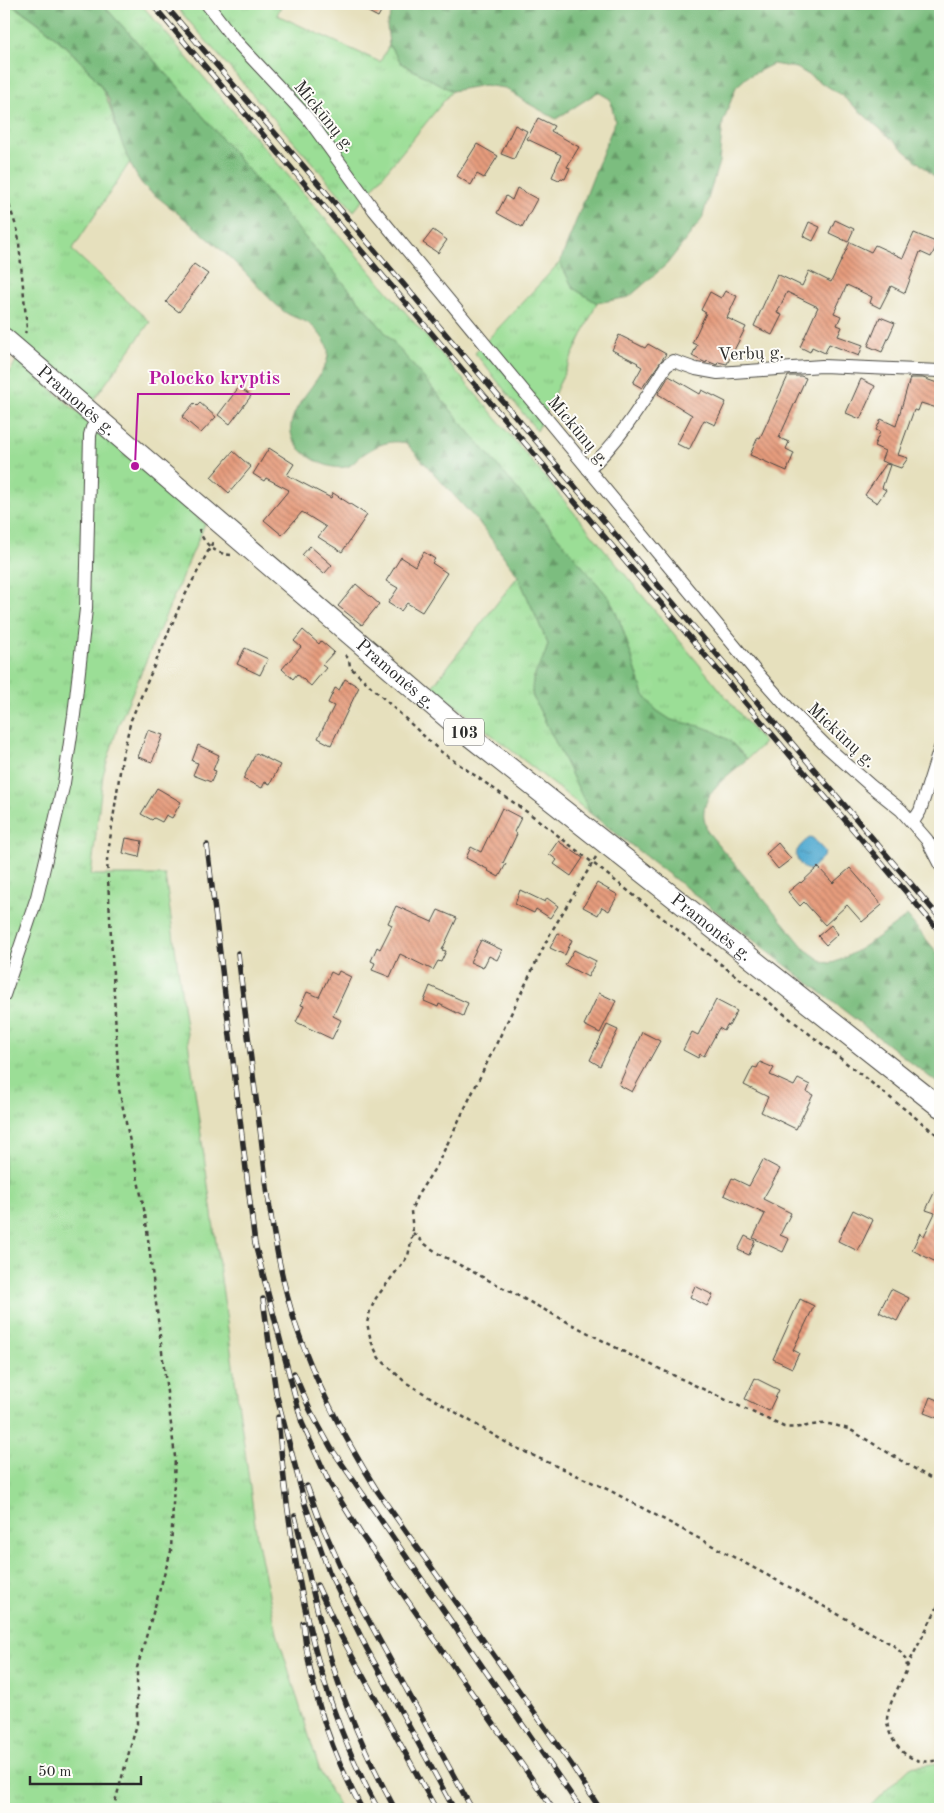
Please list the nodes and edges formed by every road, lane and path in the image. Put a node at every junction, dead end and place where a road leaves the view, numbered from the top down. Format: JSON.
{"nodes":[{"id":1,"x":207,"y":4,"type":"edge"},
{"id":2,"x":4,"y":190,"type":"edge"},
{"id":3,"x":9,"y":342,"type":"edge"},
{"id":4,"x":940,"y":371,"type":"edge"},
{"id":5,"x":99,"y":420,"type":"junction"},
{"id":6,"x":588,"y":468,"type":"junction"},
{"id":7,"x":222,"y":524,"type":"junction"},
{"id":8,"x":940,"y":748,"type":"edge"},
{"id":9,"x":913,"y":822,"type":"junction"},
{"id":10,"x":606,"y":844,"type":"junction"},
{"id":11,"x":940,"y":865,"type":"edge"},
{"id":12,"x":4,"y":995,"type":"edge"},
{"id":13,"x":940,"y":1107,"type":"edge"},
{"id":14,"x":412,"y":1233,"type":"junction"},
{"id":15,"x":940,"y":1484,"type":"edge"},
{"id":16,"x":940,"y":1602,"type":"edge"},
{"id":17,"x":907,"y":1668,"type":"junction"},
{"id":18,"x":940,"y":1760,"type":"edge"},
{"id":19,"x":113,"y":1809,"type":"edge"}],
"edges":[{"from":1,"to":6,"type":"street","name":"Mickūnų g."},
{"from":2,"to":3,"type":"path"},
{"from":3,"to":5,"type":"main road","name":"Pramonės g.","number":"103"},
{"from":4,"to":6,"type":"street","name":"Verbų g."},
{"from":5,"to":7,"type":"main road","name":"Pramonės g.","number":"103"},
{"from":5,"to":12,"type":"street"},
{"from":6,"to":9,"type":"street","name":"Mickūnų g."},
{"from":7,"to":10,"type":"main road","name":"Pramonės g.","number":"103"},
{"from":7,"to":19,"type":"path"},
{"from":8,"to":9,"type":"street"},
{"from":9,"to":11,"type":"street","name":"Mickūnų g."},
{"from":10,"to":13,"type":"main road","name":"Pramonės g.","number":"103"},
{"from":10,"to":14,"type":"path"},
{"from":14,"to":15,"type":"path"},
{"from":14,"to":17,"type":"path"},
{"from":16,"to":17,"type":"path"},
{"from":17,"to":18,"type":"path"}]}
